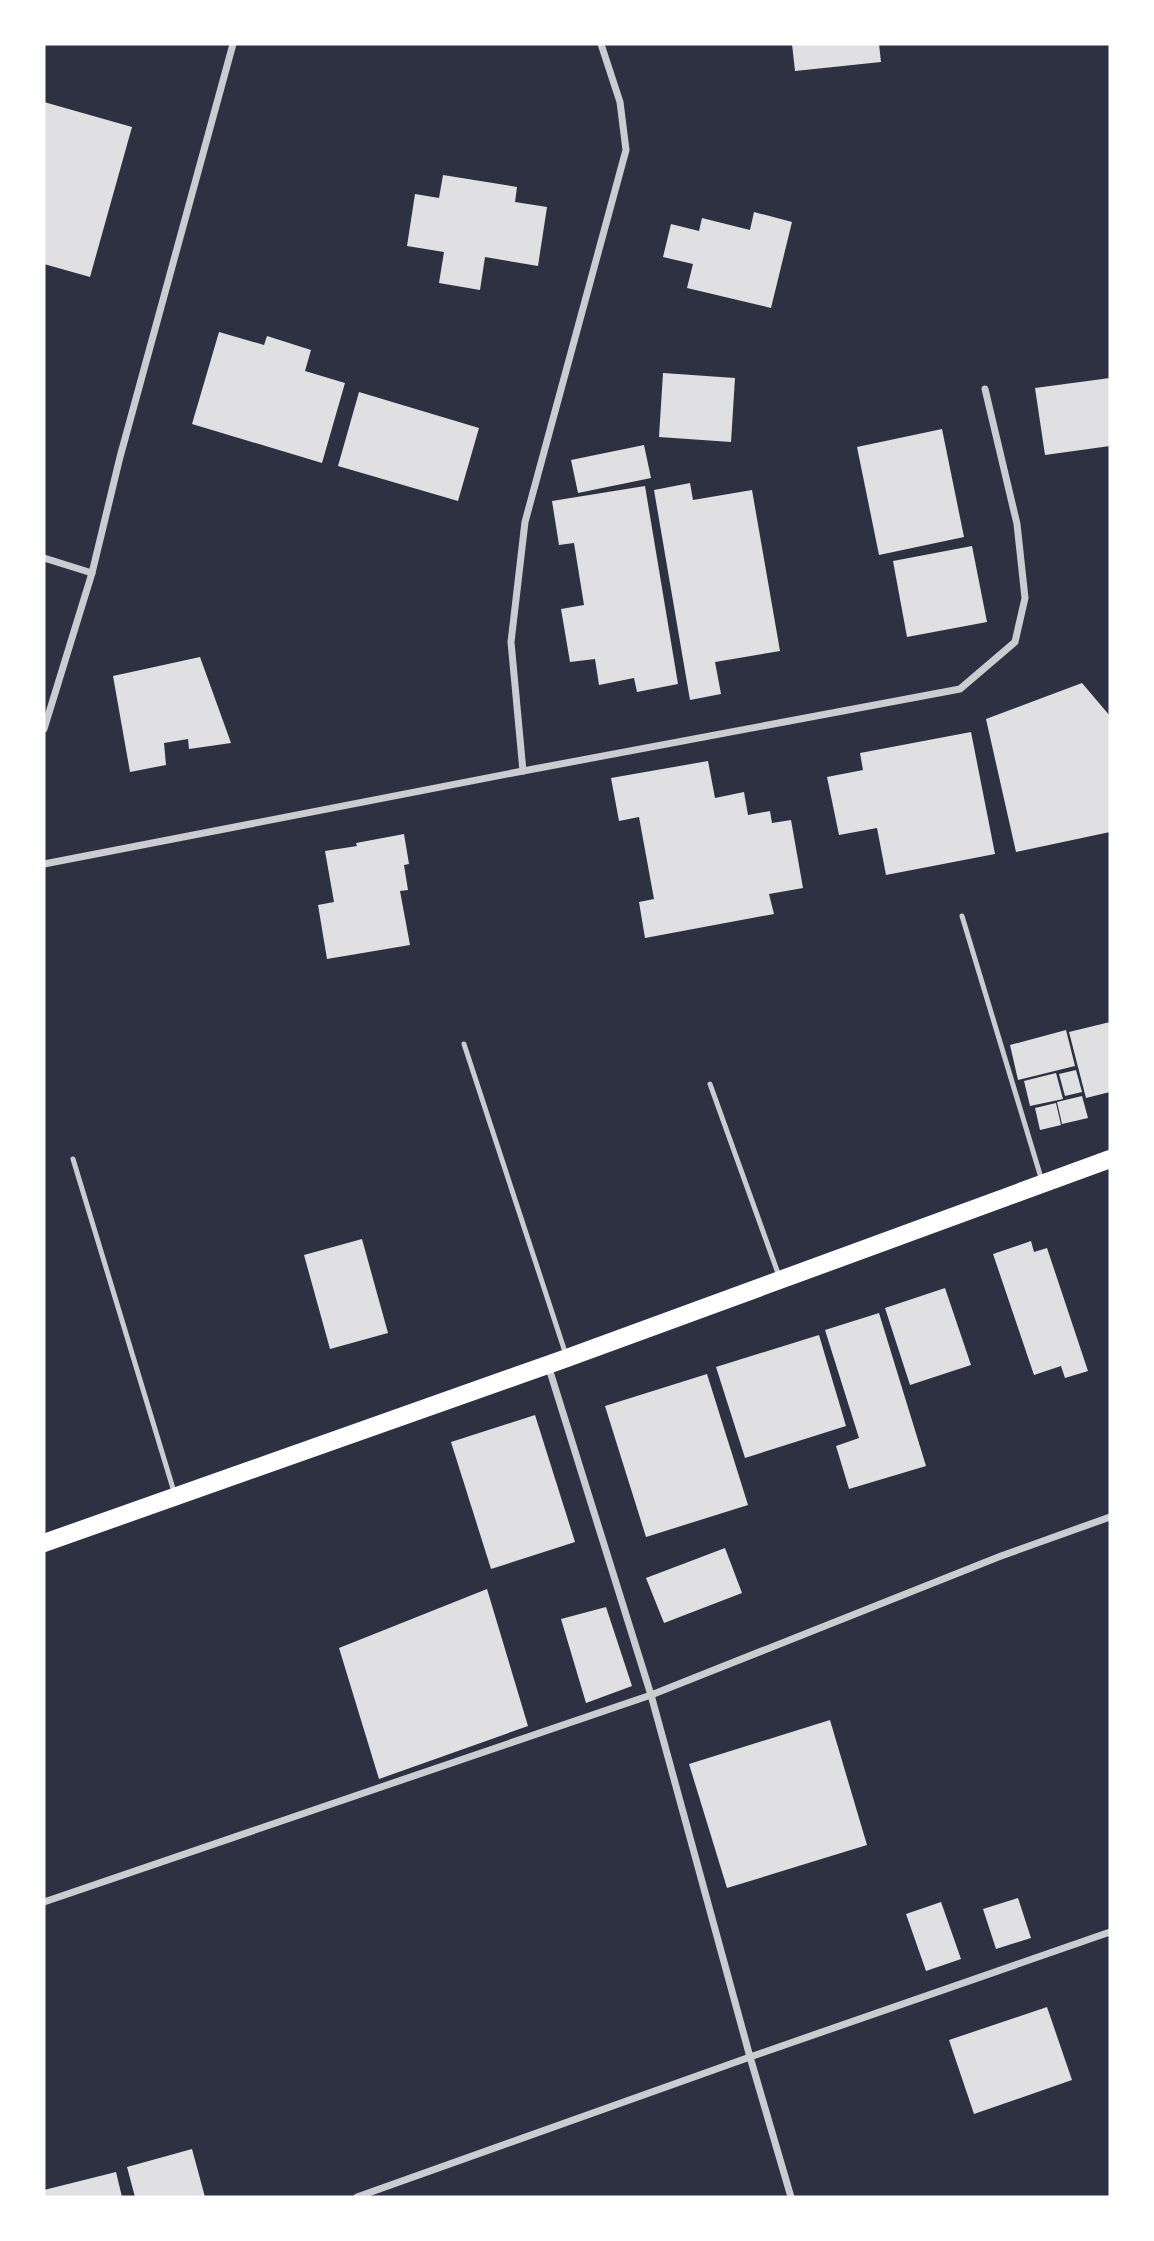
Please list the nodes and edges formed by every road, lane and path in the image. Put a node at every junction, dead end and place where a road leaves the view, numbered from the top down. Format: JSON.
{"nodes":[{"id":1,"x":233,"y":44,"type":"edge"},
{"id":2,"x":600,"y":44,"type":"edge"},
{"id":3,"x":985,"y":390,"type":"dead end"},
{"id":4,"x":44,"y":558,"type":"edge"},
{"id":5,"x":92,"y":572,"type":"junction"},
{"id":6,"x":44,"y":729,"type":"edge"},
{"id":7,"x":523,"y":771,"type":"junction"},
{"id":8,"x":44,"y":864,"type":"edge"},
{"id":9,"x":962,"y":916,"type":"dead end"},
{"id":10,"x":464,"y":1044,"type":"dead end"},
{"id":11,"x":710,"y":1084,"type":"dead end"},
{"id":12,"x":73,"y":1159,"type":"dead end"},
{"id":13,"x":1110,"y":1159,"type":"edge"},
{"id":14,"x":1043,"y":1184,"type":"junction"},
{"id":15,"x":781,"y":1279,"type":"junction"},
{"id":16,"x":567,"y":1358,"type":"junction"},
{"id":17,"x":548,"y":1364,"type":"junction"},
{"id":18,"x":175,"y":1495,"type":"junction"},
{"id":19,"x":1110,"y":1517,"type":"edge"},
{"id":20,"x":44,"y":1543,"type":"edge"},
{"id":21,"x":651,"y":1695,"type":"junction"},
{"id":22,"x":44,"y":1902,"type":"edge"},
{"id":23,"x":1110,"y":1932,"type":"edge"},
{"id":24,"x":750,"y":2057,"type":"junction"},
{"id":25,"x":356,"y":2197,"type":"edge"},
{"id":26,"x":791,"y":2197,"type":"edge"}],
"edges":[{"from":1,"to":5,"type":"street"},
{"from":2,"to":7,"type":"street"},
{"from":3,"to":7,"type":"street"},
{"from":4,"to":5,"type":"street"},
{"from":5,"to":6,"type":"street"},
{"from":7,"to":8,"type":"street"},
{"from":9,"to":14,"type":"lane"},
{"from":10,"to":16,"type":"lane"},
{"from":11,"to":15,"type":"lane"},
{"from":12,"to":18,"type":"lane"},
{"from":13,"to":14,"type":"main road"},
{"from":14,"to":15,"type":"main road"},
{"from":15,"to":16,"type":"main road"},
{"from":16,"to":17,"type":"main road"},
{"from":17,"to":18,"type":"main road"},
{"from":17,"to":21,"type":"street"},
{"from":18,"to":20,"type":"main road"},
{"from":19,"to":21,"type":"street"},
{"from":21,"to":22,"type":"street"},
{"from":21,"to":24,"type":"street"},
{"from":23,"to":24,"type":"street"},
{"from":24,"to":25,"type":"street"},
{"from":24,"to":26,"type":"street"}]}
